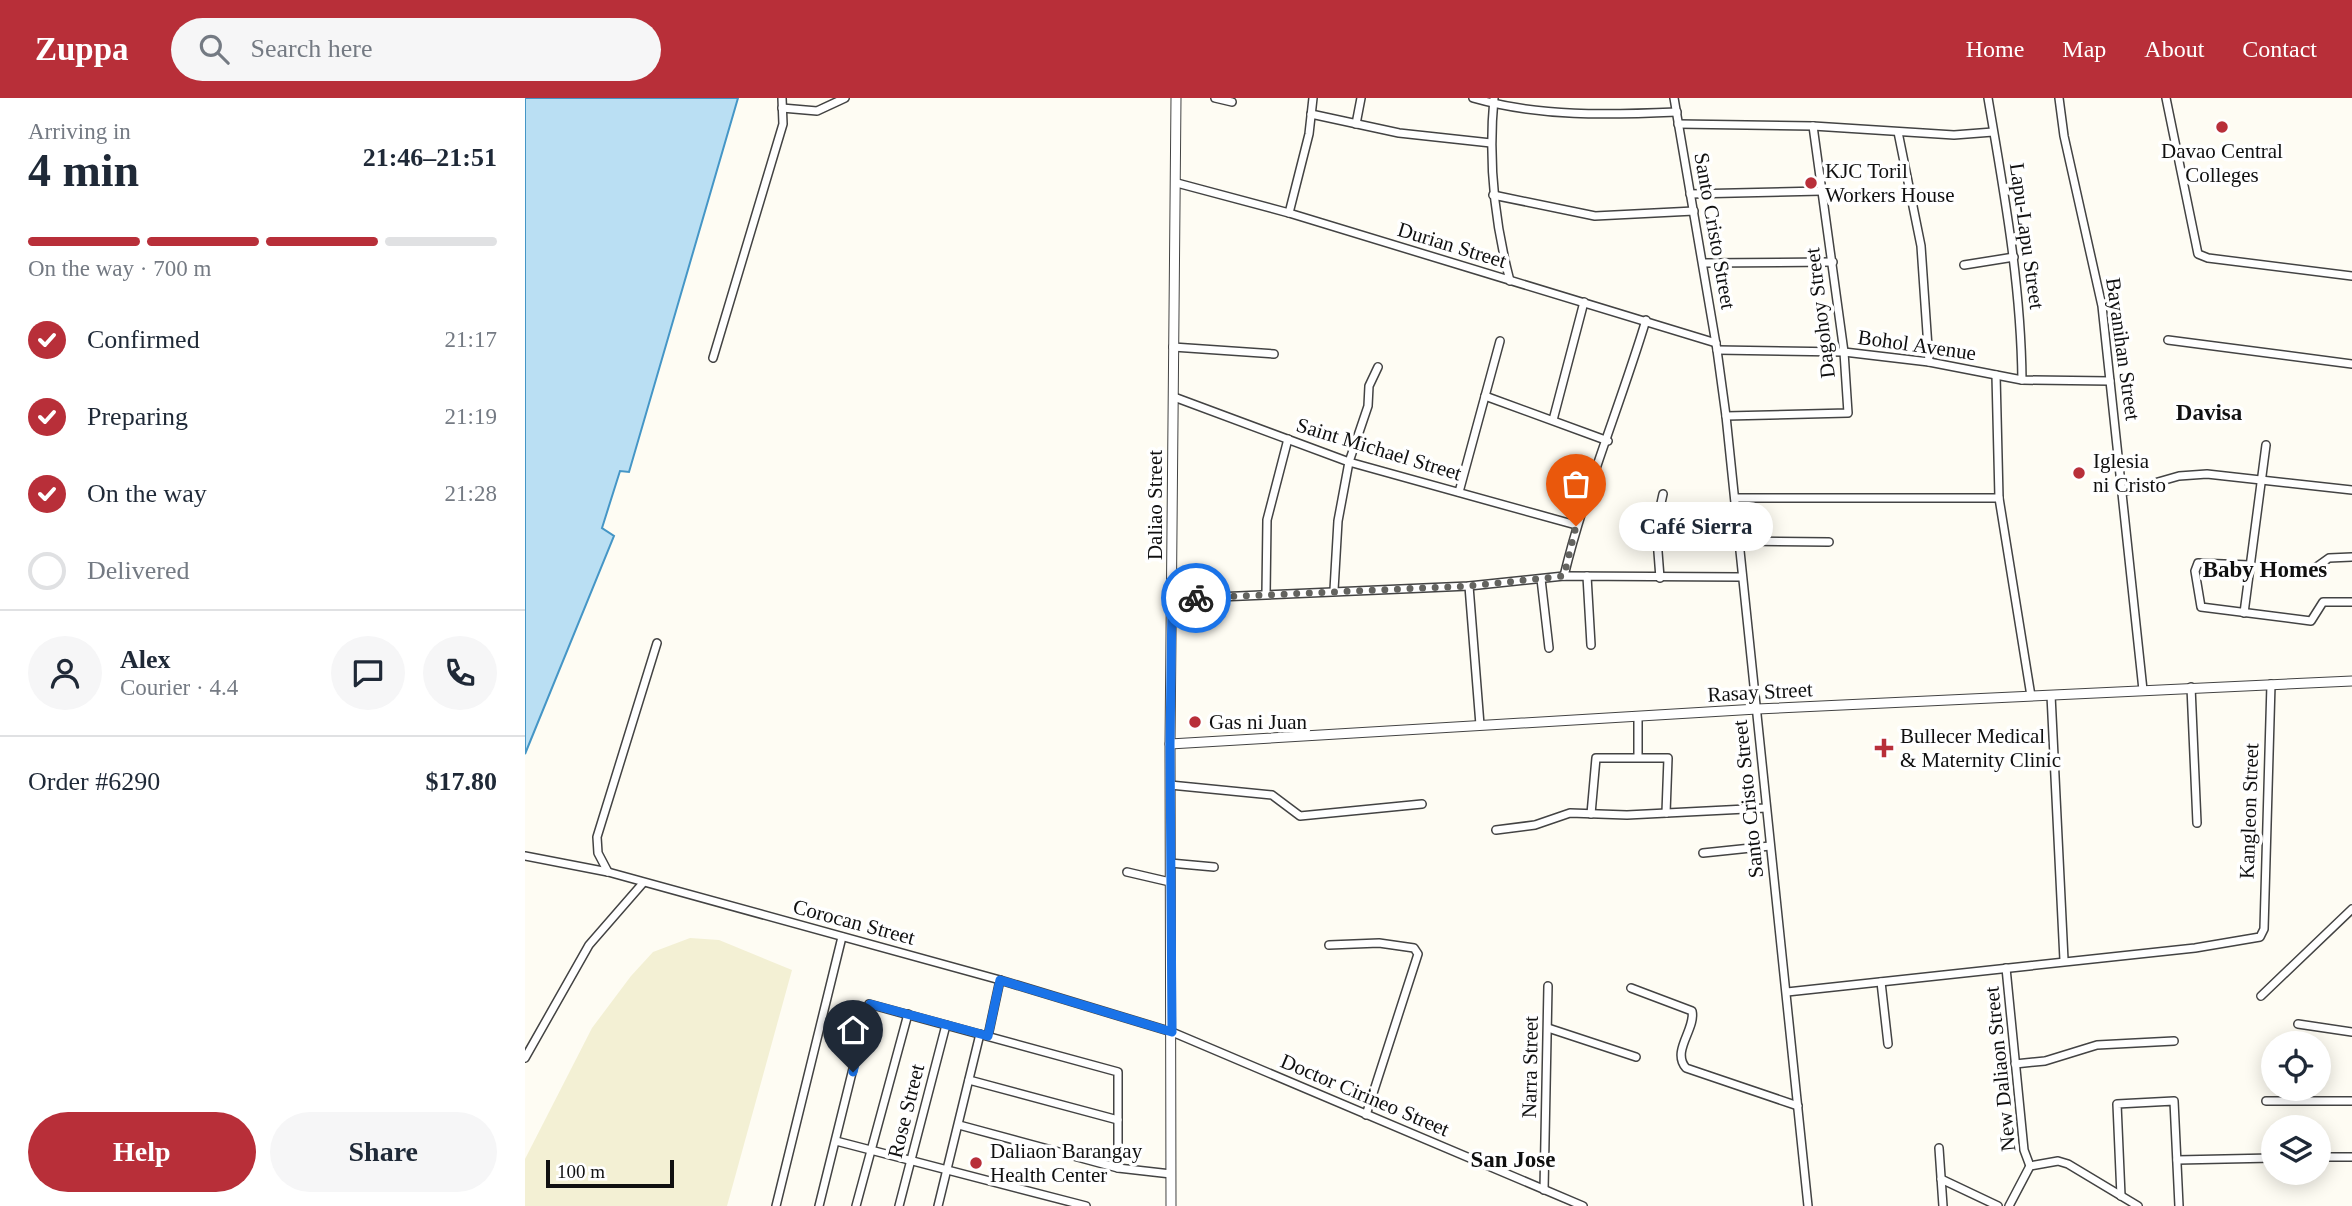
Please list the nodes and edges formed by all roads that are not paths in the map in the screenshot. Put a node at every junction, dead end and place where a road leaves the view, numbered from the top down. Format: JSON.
{"nodes":[{"id":1,"x":782,"y":98,"type":"edge"},
{"id":2,"x":845,"y":98,"type":"edge"},
{"id":3,"x":1176,"y":98,"type":"edge"},
{"id":4,"x":1215,"y":98,"type":"edge"},
{"id":5,"x":1313,"y":98,"type":"edge"},
{"id":6,"x":1361,"y":98,"type":"edge"},
{"id":7,"x":1473,"y":98,"type":"edge"},
{"id":8,"x":1674,"y":98,"type":"edge"},
{"id":9,"x":1987,"y":98,"type":"edge"},
{"id":10,"x":2059,"y":98,"type":"edge"},
{"id":11,"x":2166,"y":98,"type":"edge"},
{"id":12,"x":1493,"y":101,"type":"edge"},
{"id":13,"x":1232,"y":102,"type":"dead end"},
{"id":14,"x":782,"y":108,"type":"junction"},
{"id":15,"x":1677,"y":112,"type":"junction"},
{"id":16,"x":1311,"y":114,"type":"junction"},
{"id":17,"x":1356,"y":124,"type":"junction"},
{"id":18,"x":1678,"y":124,"type":"junction"},
{"id":19,"x":1813,"y":125,"type":"junction"},
{"id":20,"x":1898,"y":132,"type":"junction"},
{"id":21,"x":1993,"y":132,"type":"junction"},
{"id":22,"x":1491,"y":143,"type":"junction"},
{"id":23,"x":1177,"y":183,"type":"junction"},
{"id":24,"x":1822,"y":191,"type":"junction"},
{"id":25,"x":1691,"y":194,"type":"junction"},
{"id":26,"x":1493,"y":195,"type":"junction"},
{"id":27,"x":1693,"y":211,"type":"junction"},
{"id":28,"x":1289,"y":213,"type":"junction"},
{"id":29,"x":2014,"y":257,"type":"junction"},
{"id":30,"x":1833,"y":262,"type":"junction"},
{"id":31,"x":1703,"y":263,"type":"junction"},
{"id":32,"x":1964,"y":265,"type":"dead end"},
{"id":33,"x":2352,"y":276,"type":"edge"},
{"id":34,"x":1510,"y":281,"type":"junction"},
{"id":35,"x":1584,"y":302,"type":"junction"},
{"id":36,"x":1646,"y":320,"type":"junction"},
{"id":37,"x":2168,"y":340,"type":"dead end"},
{"id":38,"x":1500,"y":341,"type":"dead end"},
{"id":39,"x":1717,"y":347,"type":"junction"},
{"id":40,"x":1173,"y":348,"type":"junction"},
{"id":41,"x":1844,"y":352,"type":"junction"},
{"id":42,"x":1274,"y":354,"type":"dead end"},
{"id":43,"x":713,"y":358,"type":"dead end"},
{"id":44,"x":1929,"y":362,"type":"junction"},
{"id":45,"x":2352,"y":364,"type":"edge"},
{"id":46,"x":1378,"y":368,"type":"dead end"},
{"id":47,"x":1996,"y":375,"type":"junction"},
{"id":48,"x":2022,"y":380,"type":"junction"},
{"id":49,"x":2111,"y":382,"type":"junction"},
{"id":50,"x":1485,"y":396,"type":"junction"},
{"id":51,"x":1174,"y":397,"type":"junction"},
{"id":52,"x":1726,"y":416,"type":"junction"},
{"id":53,"x":1553,"y":420,"type":"junction"},
{"id":54,"x":1288,"y":439,"type":"junction"},
{"id":55,"x":1608,"y":441,"type":"junction"},
{"id":56,"x":2266,"y":445,"type":"dead end"},
{"id":57,"x":1349,"y":462,"type":"junction"},
{"id":58,"x":2262,"y":481,"type":"junction"},
{"id":59,"x":2352,"y":490,"type":"edge"},
{"id":60,"x":1459,"y":492,"type":"junction"},
{"id":61,"x":2123,"y":492,"type":"junction"},
{"id":62,"x":1663,"y":494,"type":"dead end"},
{"id":63,"x":1735,"y":498,"type":"junction"},
{"id":64,"x":1999,"y":498,"type":"junction"},
{"id":65,"x":1576,"y":526,"type":"junction"},
{"id":66,"x":1738,"y":541,"type":"junction"},
{"id":67,"x":1829,"y":542,"type":"dead end"},
{"id":68,"x":2352,"y":557,"type":"edge"},
{"id":69,"x":2251,"y":565,"type":"junction"},
{"id":70,"x":2308,"y":573,"type":"dead end"},
{"id":71,"x":1564,"y":576,"type":"junction"},
{"id":72,"x":1587,"y":576,"type":"junction"},
{"id":73,"x":1741,"y":577,"type":"junction"},
{"id":74,"x":1660,"y":578,"type":"junction"},
{"id":75,"x":1541,"y":579,"type":"junction"},
{"id":76,"x":1469,"y":586,"type":"junction"},
{"id":77,"x":1334,"y":590,"type":"junction"},
{"id":78,"x":1266,"y":594,"type":"junction"},
{"id":79,"x":1172,"y":599,"type":"junction"},
{"id":80,"x":2352,"y":602,"type":"edge"},
{"id":81,"x":2244,"y":613,"type":"junction"},
{"id":82,"x":657,"y":643,"type":"dead end"},
{"id":83,"x":1591,"y":645,"type":"dead end"},
{"id":84,"x":1549,"y":648,"type":"dead end"},
{"id":85,"x":2352,"y":681,"type":"edge"},
{"id":86,"x":2271,"y":684,"type":"junction"},
{"id":87,"x":2191,"y":687,"type":"junction"},
{"id":88,"x":2143,"y":690,"type":"junction"},
{"id":89,"x":2051,"y":695,"type":"junction"},
{"id":90,"x":2031,"y":696,"type":"junction"},
{"id":91,"x":1757,"y":709,"type":"junction"},
{"id":92,"x":1638,"y":716,"type":"junction"},
{"id":93,"x":1480,"y":725,"type":"junction"},
{"id":94,"x":1170,"y":744,"type":"junction"},
{"id":95,"x":1638,"y":757,"type":"junction"},
{"id":96,"x":1170,"y":785,"type":"junction"},
{"id":97,"x":1422,"y":804,"type":"dead end"},
{"id":98,"x":1766,"y":808,"type":"junction"},
{"id":99,"x":1666,"y":813,"type":"junction"},
{"id":100,"x":1591,"y":814,"type":"junction"},
{"id":101,"x":2197,"y":823,"type":"dead end"},
{"id":102,"x":1496,"y":830,"type":"dead end"},
{"id":103,"x":1770,"y":846,"type":"junction"},
{"id":104,"x":1703,"y":853,"type":"dead end"},
{"id":105,"x":525,"y":856,"type":"edge"},
{"id":106,"x":1170,"y":863,"type":"junction"},
{"id":107,"x":1214,"y":867,"type":"dead end"},
{"id":108,"x":608,"y":872,"type":"junction"},
{"id":109,"x":1127,"y":872,"type":"dead end"},
{"id":110,"x":1170,"y":882,"type":"junction"},
{"id":111,"x":643,"y":883,"type":"junction"},
{"id":112,"x":2352,"y":909,"type":"edge"},
{"id":113,"x":842,"y":937,"type":"junction"},
{"id":114,"x":1329,"y":945,"type":"dead end"},
{"id":115,"x":2064,"y":960,"type":"junction"},
{"id":116,"x":2006,"y":968,"type":"junction"},
{"id":117,"x":1000,"y":980,"type":"junction"},
{"id":118,"x":1881,"y":982,"type":"junction"},
{"id":119,"x":1548,"y":986,"type":"dead end"},
{"id":120,"x":1631,"y":988,"type":"dead end"},
{"id":121,"x":1787,"y":992,"type":"junction"},
{"id":122,"x":2261,"y":996,"type":"dead end"},
{"id":123,"x":908,"y":1014,"type":"junction"},
{"id":124,"x":2298,"y":1024,"type":"dead end"},
{"id":125,"x":946,"y":1025,"type":"junction"},
{"id":126,"x":1548,"y":1028,"type":"junction"},
{"id":127,"x":1172,"y":1032,"type":"junction"},
{"id":128,"x":2352,"y":1032,"type":"edge"},
{"id":129,"x":984,"y":1035,"type":"junction"},
{"id":130,"x":2174,"y":1041,"type":"dead end"},
{"id":131,"x":1888,"y":1045,"type":"dead end"},
{"id":132,"x":1636,"y":1057,"type":"dead end"},
{"id":133,"x":525,"y":1058,"type":"edge"},
{"id":134,"x":2015,"y":1064,"type":"junction"},
{"id":135,"x":969,"y":1080,"type":"junction"},
{"id":136,"x":2331,"y":1101,"type":"edge"},
{"id":137,"x":2352,"y":1101,"type":"edge"},
{"id":138,"x":1798,"y":1106,"type":"junction"},
{"id":139,"x":1366,"y":1115,"type":"junction"},
{"id":140,"x":1118,"y":1120,"type":"junction"},
{"id":141,"x":959,"y":1125,"type":"junction"},
{"id":142,"x":836,"y":1141,"type":"junction"},
{"id":143,"x":1939,"y":1148,"type":"dead end"},
{"id":144,"x":869,"y":1151,"type":"junction"},
{"id":145,"x":2331,"y":1157,"type":"edge"},
{"id":146,"x":2352,"y":1157,"type":"edge"},
{"id":147,"x":2261,"y":1158,"type":"edge"},
{"id":148,"x":2177,"y":1160,"type":"junction"},
{"id":149,"x":911,"y":1161,"type":"junction"},
{"id":150,"x":2030,"y":1166,"type":"junction"},
{"id":151,"x":1118,"y":1168,"type":"junction"},
{"id":152,"x":947,"y":1170,"type":"junction"},
{"id":153,"x":1171,"y":1174,"type":"junction"},
{"id":154,"x":1941,"y":1179,"type":"junction"},
{"id":155,"x":1544,"y":1190,"type":"junction"},
{"id":156,"x":2121,"y":1196,"type":"junction"},
{"id":157,"x":1567,"y":1203,"type":"edge"},
{"id":158,"x":776,"y":1206,"type":"edge"},
{"id":159,"x":819,"y":1206,"type":"edge"},
{"id":160,"x":856,"y":1206,"type":"edge"},
{"id":161,"x":899,"y":1206,"type":"edge"},
{"id":162,"x":938,"y":1206,"type":"edge"},
{"id":163,"x":1086,"y":1206,"type":"edge"},
{"id":164,"x":1171,"y":1206,"type":"edge"},
{"id":165,"x":1583,"y":1206,"type":"edge"},
{"id":166,"x":1808,"y":1206,"type":"edge"},
{"id":167,"x":1943,"y":1206,"type":"edge"},
{"id":168,"x":1998,"y":1206,"type":"edge"},
{"id":169,"x":2009,"y":1206,"type":"edge"},
{"id":170,"x":2138,"y":1206,"type":"edge"},
{"id":171,"x":2179,"y":1206,"type":"edge"}],
"edges":[{"from":1,"to":14,"type":"street"},
{"from":2,"to":14,"type":"street"},
{"from":3,"to":23,"type":"street","name":"Daliao Street"},
{"from":4,"to":13,"type":"street"},
{"from":5,"to":16,"type":"street"},
{"from":6,"to":17,"type":"street"},
{"from":7,"to":12,"type":"street"},
{"from":8,"to":15,"type":"street","name":"Santo Cristo Street"},
{"from":9,"to":21,"type":"street","name":"Lapu-Lapu Street"},
{"from":10,"to":49,"type":"street","name":"Bayanihan Street"},
{"from":11,"to":33,"type":"street"},
{"from":12,"to":15,"type":"street"},
{"from":12,"to":22,"type":"street"},
{"from":14,"to":43,"type":"street"},
{"from":15,"to":18,"type":"street","name":"Santo Cristo Street"},
{"from":16,"to":17,"type":"street"},
{"from":16,"to":28,"type":"street"},
{"from":17,"to":22,"type":"street"},
{"from":18,"to":19,"type":"street"},
{"from":18,"to":25,"type":"street","name":"Santo Cristo Street"},
{"from":19,"to":20,"type":"street"},
{"from":19,"to":24,"type":"street","name":"Dagohoy Street"},
{"from":20,"to":21,"type":"street"},
{"from":20,"to":44,"type":"street"},
{"from":21,"to":29,"type":"street","name":"Lapu-Lapu Street"},
{"from":22,"to":26,"type":"street"},
{"from":23,"to":28,"type":"street","name":"Durian Street"},
{"from":23,"to":40,"type":"street","name":"Daliao Street"},
{"from":24,"to":25,"type":"street"},
{"from":24,"to":30,"type":"street","name":"Dagohoy Street"},
{"from":25,"to":27,"type":"street","name":"Santo Cristo Street"},
{"from":26,"to":27,"type":"street"},
{"from":26,"to":34,"type":"street"},
{"from":27,"to":31,"type":"street","name":"Santo Cristo Street"},
{"from":28,"to":34,"type":"street","name":"Durian Street"},
{"from":29,"to":32,"type":"street"},
{"from":29,"to":48,"type":"street","name":"Lapu-Lapu Street"},
{"from":30,"to":31,"type":"street"},
{"from":30,"to":41,"type":"street","name":"Dagohoy Street"},
{"from":31,"to":39,"type":"street","name":"Santo Cristo Street"},
{"from":34,"to":35,"type":"street","name":"Durian Street"},
{"from":35,"to":36,"type":"street","name":"Durian Street"},
{"from":35,"to":53,"type":"street"},
{"from":36,"to":39,"type":"street","name":"Durian Street"},
{"from":36,"to":55,"type":"street"},
{"from":37,"to":45,"type":"street"},
{"from":38,"to":50,"type":"street"},
{"from":39,"to":41,"type":"street","name":"Bohol Avenue"},
{"from":39,"to":52,"type":"street","name":"Santo Cristo Street"},
{"from":40,"to":42,"type":"street"},
{"from":40,"to":51,"type":"street","name":"Daliao Street"},
{"from":41,"to":44,"type":"street","name":"Bohol Avenue"},
{"from":41,"to":52,"type":"street","name":"Dagohoy Street"},
{"from":44,"to":47,"type":"street","name":"Bohol Avenue"},
{"from":46,"to":57,"type":"street"},
{"from":47,"to":48,"type":"street","name":"Bohol Avenue"},
{"from":47,"to":64,"type":"street"},
{"from":48,"to":49,"type":"street","name":"Bohol Avenue"},
{"from":49,"to":61,"type":"street","name":"Bayanihan Street"},
{"from":50,"to":53,"type":"street"},
{"from":50,"to":60,"type":"street"},
{"from":51,"to":54,"type":"street","name":"Saint Michael Street"},
{"from":51,"to":79,"type":"street","name":"Daliao Street"},
{"from":52,"to":63,"type":"street","name":"Santo Cristo Street"},
{"from":53,"to":55,"type":"street"},
{"from":54,"to":57,"type":"street","name":"Saint Michael Street"},
{"from":54,"to":78,"type":"street"},
{"from":55,"to":65,"type":"street"},
{"from":56,"to":58,"type":"street"},
{"from":57,"to":60,"type":"street","name":"Saint Michael Street"},
{"from":57,"to":77,"type":"street"},
{"from":58,"to":59,"type":"street"},
{"from":58,"to":61,"type":"street"},
{"from":58,"to":69,"type":"street"},
{"from":60,"to":65,"type":"street","name":"Saint Michael Street"},
{"from":61,"to":88,"type":"street","name":"Bayanihan Street"},
{"from":62,"to":74,"type":"street"},
{"from":63,"to":64,"type":"street"},
{"from":63,"to":66,"type":"street","name":"Santo Cristo Street"},
{"from":64,"to":90,"type":"street"},
{"from":65,"to":71,"type":"street"},
{"from":66,"to":67,"type":"street"},
{"from":66,"to":73,"type":"street","name":"Santo Cristo Street"},
{"from":68,"to":70,"type":"street"},
{"from":69,"to":81,"type":"street"},
{"from":69,"to":81,"type":"street"},
{"from":71,"to":72,"type":"street"},
{"from":71,"to":75,"type":"street"},
{"from":72,"to":74,"type":"street"},
{"from":72,"to":83,"type":"street"},
{"from":73,"to":74,"type":"street"},
{"from":73,"to":91,"type":"street","name":"Santo Cristo Street"},
{"from":75,"to":76,"type":"street"},
{"from":75,"to":84,"type":"street"},
{"from":76,"to":77,"type":"street"},
{"from":76,"to":93,"type":"street"},
{"from":77,"to":78,"type":"street"},
{"from":78,"to":79,"type":"street"},
{"from":79,"to":94,"type":"street","name":"Daliao Street"},
{"from":80,"to":81,"type":"street"},
{"from":82,"to":108,"type":"street"},
{"from":85,"to":86,"type":"street","name":"Rasay Street"},
{"from":86,"to":87,"type":"street","name":"Rasay Street"},
{"from":86,"to":115,"type":"street","name":"Kangleon Street"},
{"from":87,"to":88,"type":"street","name":"Rasay Street"},
{"from":87,"to":101,"type":"street"},
{"from":88,"to":89,"type":"street","name":"Rasay Street"},
{"from":89,"to":90,"type":"street","name":"Rasay Street"},
{"from":89,"to":115,"type":"street"},
{"from":90,"to":91,"type":"street","name":"Rasay Street"},
{"from":91,"to":92,"type":"street","name":"Rasay Street"},
{"from":91,"to":98,"type":"street","name":"Santo Cristo Street"},
{"from":92,"to":93,"type":"street","name":"Rasay Street"},
{"from":92,"to":95,"type":"street"},
{"from":93,"to":94,"type":"street","name":"Rasay Street"},
{"from":94,"to":96,"type":"street","name":"Daliao Street"},
{"from":95,"to":99,"type":"street"},
{"from":95,"to":100,"type":"street"},
{"from":96,"to":97,"type":"street"},
{"from":96,"to":106,"type":"street","name":"Daliao Street"},
{"from":98,"to":99,"type":"street"},
{"from":98,"to":103,"type":"street","name":"Santo Cristo Street"},
{"from":99,"to":100,"type":"street"},
{"from":100,"to":102,"type":"street"},
{"from":103,"to":104,"type":"street"},
{"from":103,"to":121,"type":"street","name":"Santo Cristo Street"},
{"from":105,"to":108,"type":"street","name":"Corocan Street"},
{"from":106,"to":107,"type":"street"},
{"from":106,"to":110,"type":"street","name":"Daliao Street"},
{"from":108,"to":111,"type":"street","name":"Corocan Street"},
{"from":109,"to":110,"type":"street"},
{"from":110,"to":127,"type":"street","name":"Daliao Street"},
{"from":111,"to":113,"type":"street","name":"Corocan Street"},
{"from":111,"to":133,"type":"street"},
{"from":112,"to":122,"type":"street"},
{"from":113,"to":117,"type":"street","name":"Corocan Street"},
{"from":113,"to":158,"type":"street"},
{"from":114,"to":139,"type":"street"},
{"from":115,"to":116,"type":"street"},
{"from":116,"to":118,"type":"street"},
{"from":116,"to":134,"type":"street","name":"New Daliaon Street"},
{"from":117,"to":127,"type":"street","name":"Corocan Street"},
{"from":117,"to":129,"type":"street"},
{"from":118,"to":121,"type":"street"},
{"from":118,"to":131,"type":"street"},
{"from":119,"to":126,"type":"street","name":"Narra Street"},
{"from":120,"to":138,"type":"street"},
{"from":121,"to":138,"type":"street","name":"Santo Cristo Street"},
{"from":123,"to":125,"type":"street"},
{"from":123,"to":142,"type":"street"},
{"from":123,"to":144,"type":"street"},
{"from":124,"to":128,"type":"street"},
{"from":125,"to":129,"type":"street"},
{"from":125,"to":149,"type":"street","name":"Rose Street"},
{"from":126,"to":132,"type":"street"},
{"from":126,"to":155,"type":"street","name":"Narra Street"},
{"from":127,"to":139,"type":"street","name":"Doctor Cirineo Street"},
{"from":127,"to":153,"type":"street","name":"Daliao Street"},
{"from":129,"to":135,"type":"street"},
{"from":129,"to":140,"type":"street"},
{"from":130,"to":134,"type":"street"},
{"from":134,"to":150,"type":"street","name":"New Daliaon Street"},
{"from":135,"to":140,"type":"street"},
{"from":135,"to":141,"type":"street"},
{"from":136,"to":137,"type":"street"},
{"from":138,"to":166,"type":"street","name":"Santo Cristo Street"},
{"from":139,"to":155,"type":"street","name":"Doctor Cirineo Street"},
{"from":140,"to":151,"type":"street"},
{"from":141,"to":151,"type":"street"},
{"from":141,"to":152,"type":"street"},
{"from":142,"to":144,"type":"street"},
{"from":142,"to":159,"type":"street"},
{"from":143,"to":154,"type":"street"},
{"from":144,"to":149,"type":"street"},
{"from":144,"to":160,"type":"street"},
{"from":145,"to":146,"type":"street"},
{"from":147,"to":148,"type":"street"},
{"from":148,"to":156,"type":"street"},
{"from":148,"to":171,"type":"street"},
{"from":149,"to":152,"type":"street"},
{"from":149,"to":161,"type":"street","name":"Rose Street"},
{"from":150,"to":156,"type":"street"},
{"from":150,"to":169,"type":"street"},
{"from":151,"to":153,"type":"street"},
{"from":152,"to":162,"type":"street"},
{"from":152,"to":163,"type":"street"},
{"from":153,"to":164,"type":"street","name":"Daliao Street"},
{"from":154,"to":167,"type":"street"},
{"from":154,"to":168,"type":"street"},
{"from":155,"to":157,"type":"street","name":"Doctor Cirineo Street"},
{"from":156,"to":170,"type":"street"},
{"from":157,"to":165,"type":"street","name":"Doctor Cirineo Street"}]}
